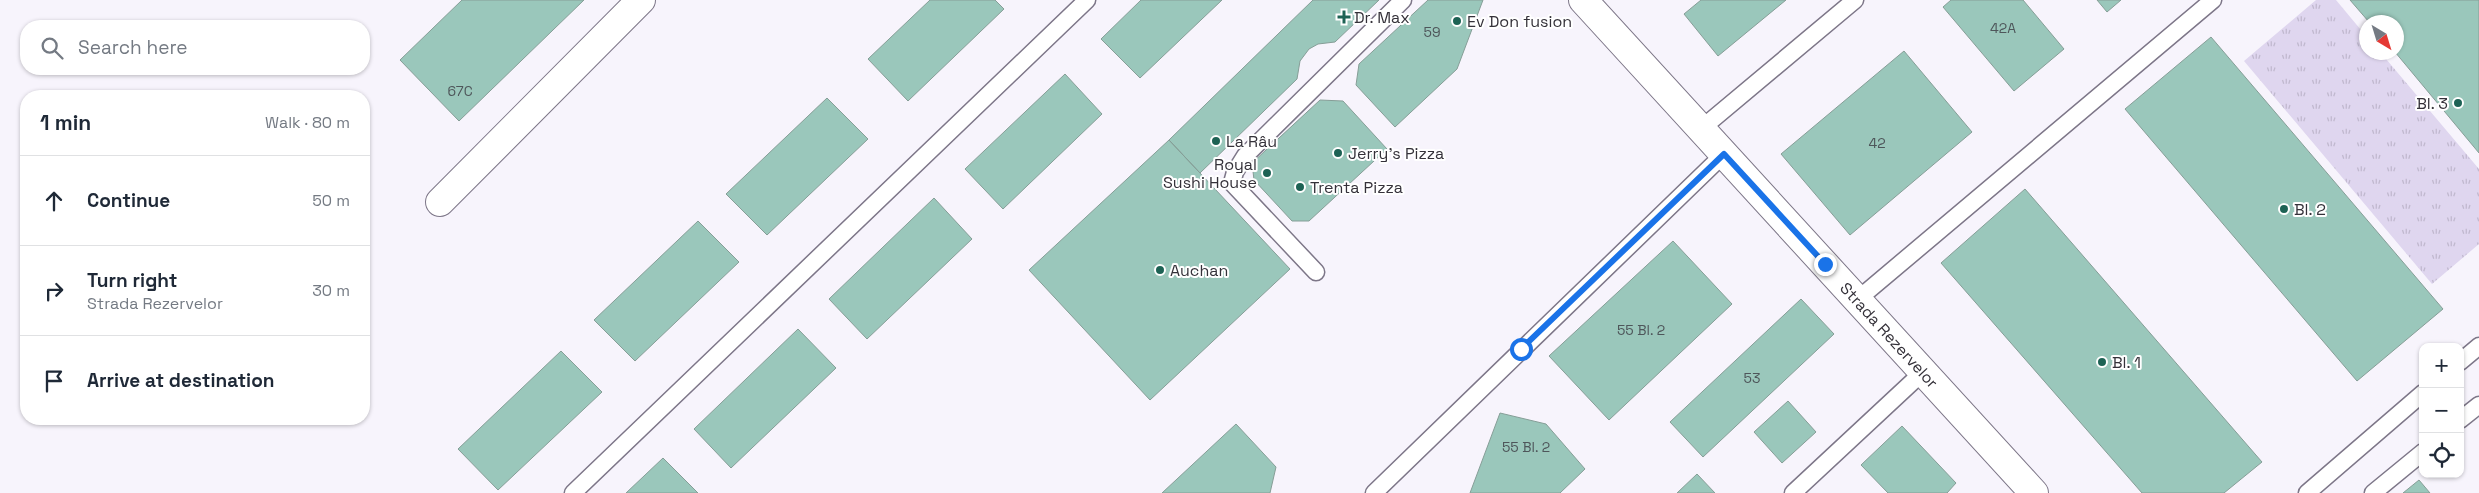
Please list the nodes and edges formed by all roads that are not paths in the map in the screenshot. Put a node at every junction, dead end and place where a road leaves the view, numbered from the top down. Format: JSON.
{"nodes":[{"id":1,"x":641,"y":0,"type":"edge"},
{"id":2,"x":1087,"y":0,"type":"edge"},
{"id":3,"x":1404,"y":0,"type":"edge"},
{"id":4,"x":1583,"y":0,"type":"edge"},
{"id":5,"x":1855,"y":0,"type":"edge"},
{"id":6,"x":2213,"y":0,"type":"edge"},
{"id":7,"x":1701,"y":129,"type":"junction"},
{"id":8,"x":1724,"y":154,"type":"junction"},
{"id":9,"x":440,"y":202,"type":"dead end"},
{"id":10,"x":1316,"y":272,"type":"dead end"},
{"id":11,"x":1857,"y":300,"type":"junction"},
{"id":12,"x":2479,"y":346,"type":"edge"},
{"id":13,"x":2464,"y":359,"type":"edge"},
{"id":14,"x":1923,"y":372,"type":"junction"},
{"id":15,"x":2419,"y":396,"type":"edge"},
{"id":16,"x":2479,"y":405,"type":"edge"},
{"id":17,"x":2464,"y":417,"type":"edge"},
{"id":18,"x":2419,"y":455,"type":"edge"},
{"id":19,"x":573,"y":493,"type":"edge"},
{"id":20,"x":1374,"y":493,"type":"edge"},
{"id":21,"x":1793,"y":493,"type":"edge"},
{"id":22,"x":2034,"y":493,"type":"edge"},
{"id":23,"x":2307,"y":493,"type":"edge"},
{"id":24,"x":2373,"y":493,"type":"edge"}],
"edges":[{"from":1,"to":9,"type":"street"},
{"from":2,"to":19,"type":"lane"},
{"from":3,"to":10,"type":"lane"},
{"from":4,"to":7,"type":"street","name":"Strada Rezervelor"},
{"from":5,"to":7,"type":"lane"},
{"from":6,"to":11,"type":"lane"},
{"from":7,"to":8,"type":"street","name":"Strada Rezervelor"},
{"from":8,"to":11,"type":"street","name":"Strada Rezervelor"},
{"from":8,"to":20,"type":"lane"},
{"from":11,"to":14,"type":"street","name":"Strada Rezervelor"},
{"from":12,"to":13,"type":"lane"},
{"from":14,"to":21,"type":"lane"},
{"from":14,"to":22,"type":"street","name":"Strada Rezervelor"},
{"from":15,"to":23,"type":"lane"},
{"from":16,"to":17,"type":"lane"},
{"from":18,"to":24,"type":"lane"}]}
